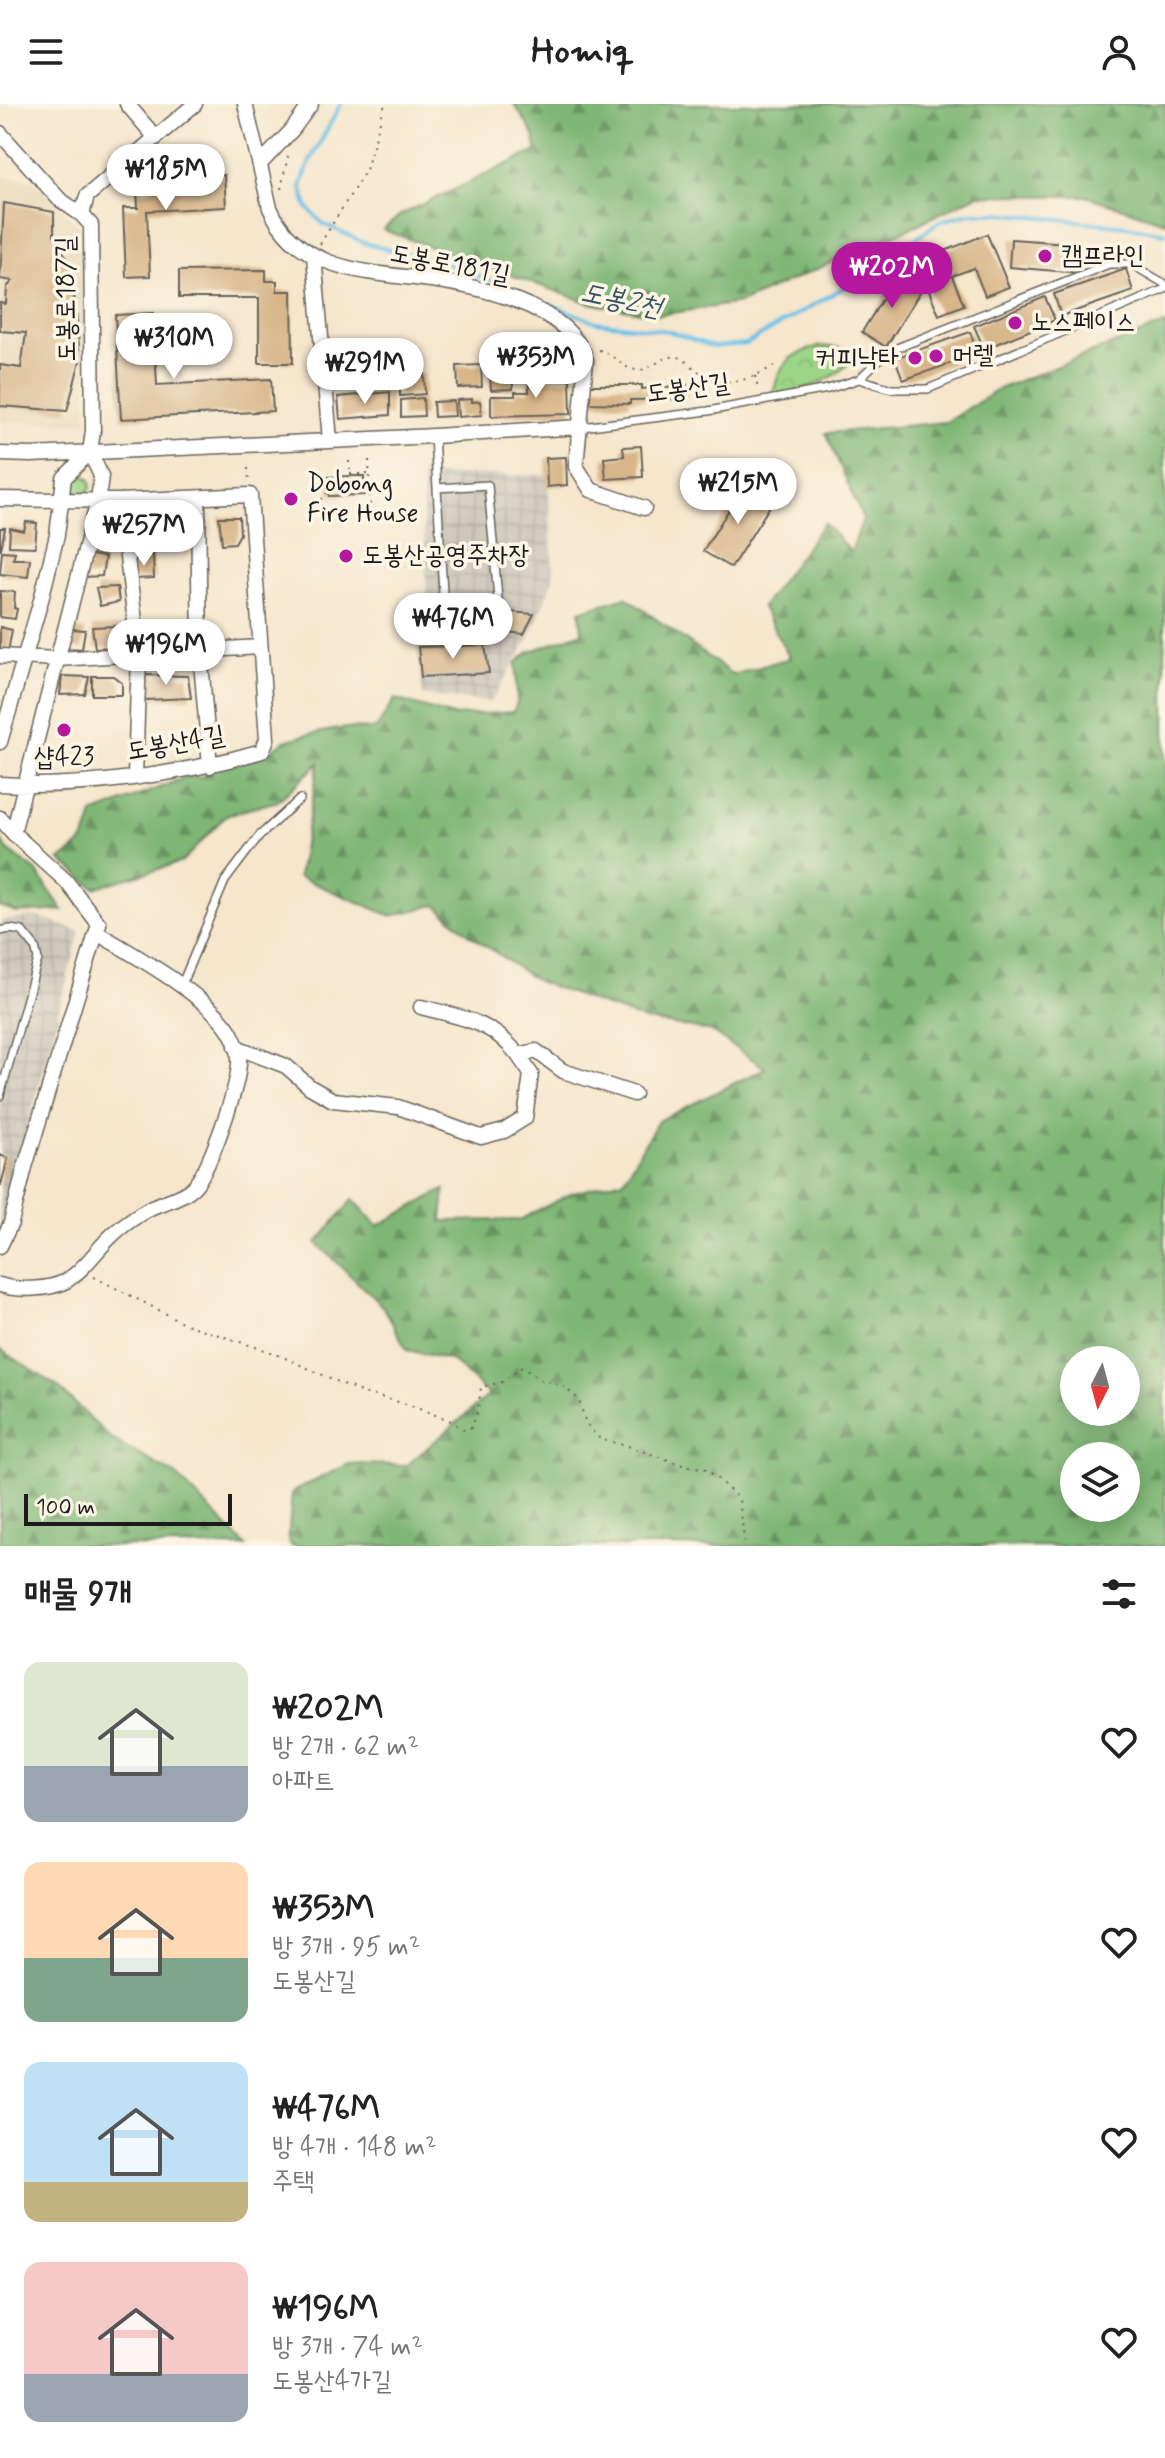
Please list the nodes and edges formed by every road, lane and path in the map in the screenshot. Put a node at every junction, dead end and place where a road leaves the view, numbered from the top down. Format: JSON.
{"nodes":[{"id":1,"x":127,"y":104,"type":"edge"},
{"id":2,"x":195,"y":104,"type":"edge"},
{"id":3,"x":245,"y":104,"type":"edge"},
{"id":4,"x":311,"y":104,"type":"edge"},
{"id":5,"x":385,"y":104,"type":"edge"},
{"id":6,"x":0,"y":133,"type":"edge"},
{"id":7,"x":156,"y":138,"type":"junction"},
{"id":8,"x":260,"y":164,"type":"junction"},
{"id":9,"x":82,"y":215,"type":"junction"},
{"id":10,"x":316,"y":251,"type":"junction"},
{"id":11,"x":1165,"y":286,"type":"edge"},
{"id":12,"x":755,"y":376,"type":"dead end"},
{"id":13,"x":859,"y":379,"type":"junction"},
{"id":14,"x":762,"y":402,"type":"junction"},
{"id":15,"x":581,"y":427,"type":"junction"},
{"id":16,"x":434,"y":436,"type":"junction"},
{"id":17,"x":330,"y":441,"type":"junction"},
{"id":18,"x":90,"y":452,"type":"junction"},
{"id":19,"x":0,"y":454,"type":"edge"},
{"id":20,"x":369,"y":460,"type":"dead end"},
{"id":21,"x":349,"y":461,"type":"dead end"},
{"id":22,"x":369,"y":474,"type":"junction"},
{"id":23,"x":437,"y":488,"type":"junction"},
{"id":24,"x":364,"y":490,"type":"dead end"},
{"id":25,"x":329,"y":491,"type":"dead end"},
{"id":26,"x":370,"y":494,"type":"junction"},
{"id":27,"x":0,"y":499,"type":"edge"},
{"id":28,"x":198,"y":499,"type":"junction"},
{"id":29,"x":62,"y":500,"type":"junction"},
{"id":30,"x":98,"y":500,"type":"junction"},
{"id":31,"x":120,"y":501,"type":"junction"},
{"id":32,"x":322,"y":508,"type":"dead end"},
{"id":33,"x":370,"y":508,"type":"dead end"},
{"id":34,"x":644,"y":508,"type":"dead end"},
{"id":35,"x":498,"y":599,"type":"dead end"},
{"id":36,"x":444,"y":610,"type":"dead end"},
{"id":37,"x":260,"y":647,"type":"junction"},
{"id":38,"x":200,"y":651,"type":"junction"},
{"id":39,"x":139,"y":654,"type":"junction"},
{"id":40,"x":0,"y":656,"type":"edge"},
{"id":41,"x":33,"y":658,"type":"junction"},
{"id":42,"x":57,"y":659,"type":"junction"},
{"id":43,"x":0,"y":742,"type":"edge"},
{"id":44,"x":210,"y":766,"type":"junction"},
{"id":45,"x":135,"y":776,"type":"junction"},
{"id":46,"x":0,"y":784,"type":"edge"},
{"id":47,"x":25,"y":786,"type":"junction"},
{"id":48,"x":300,"y":799,"type":"dead end"},
{"id":49,"x":0,"y":818,"type":"edge"},
{"id":50,"x":13,"y":833,"type":"junction"},
{"id":51,"x":0,"y":931,"type":"edge"},
{"id":52,"x":97,"y":933,"type":"junction"},
{"id":53,"x":181,"y":986,"type":"junction"},
{"id":54,"x":421,"y":1007,"type":"dead end"},
{"id":55,"x":236,"y":1047,"type":"junction"},
{"id":56,"x":518,"y":1055,"type":"junction"},
{"id":57,"x":634,"y":1094,"type":"dead end"},
{"id":58,"x":0,"y":1096,"type":"edge"},
{"id":59,"x":0,"y":1246,"type":"edge"},
{"id":60,"x":78,"y":1270,"type":"junction"},
{"id":61,"x":0,"y":1285,"type":"edge"},
{"id":62,"x":745,"y":1546,"type":"edge"}],
"edges":[{"from":1,"to":7,"type":"street"},
{"from":2,"to":7,"type":"street"},
{"from":3,"to":8,"type":"street","name":"도봉로181길"},
{"from":4,"to":8,"type":"street"},
{"from":5,"to":10,"type":"path"},
{"from":6,"to":9,"type":"street","name":"도봉로187길"},
{"from":7,"to":9,"type":"street"},
{"from":8,"to":10,"type":"street","name":"도봉로181길"},
{"from":9,"to":18,"type":"street","name":"도봉로187길"},
{"from":10,"to":15,"type":"street","name":"도봉로181길"},
{"from":10,"to":17,"type":"street"},
{"from":11,"to":13,"type":"lane","name":"도봉산길"},
{"from":11,"to":13,"type":"lane","name":"도봉산길"},
{"from":12,"to":14,"type":"path"},
{"from":13,"to":14,"type":"lane","name":"도봉산길"},
{"from":14,"to":15,"type":"lane","name":"도봉산길"},
{"from":15,"to":16,"type":"street","name":"도봉산길"},
{"from":15,"to":34,"type":"street","name":"도봉로181길"},
{"from":16,"to":17,"type":"street","name":"도봉산길"},
{"from":16,"to":23,"type":"lane"},
{"from":17,"to":18,"type":"street","name":"도봉산길"},
{"from":18,"to":19,"type":"street","name":"도봉산길"},
{"from":18,"to":29,"type":"street"},
{"from":18,"to":30,"type":"street"},
{"from":20,"to":22,"type":"path"},
{"from":21,"to":22,"type":"path"},
{"from":22,"to":26,"type":"path"},
{"from":23,"to":35,"type":"lane"},
{"from":23,"to":36,"type":"lane"},
{"from":24,"to":26,"type":"path"},
{"from":25,"to":32,"type":"path"},
{"from":26,"to":33,"type":"path"},
{"from":27,"to":29,"type":"street","name":"도봉산4길"},
{"from":28,"to":31,"type":"street","name":"도봉산4길"},
{"from":28,"to":37,"type":"street","name":"도봉산4길"},
{"from":28,"to":38,"type":"street"},
{"from":29,"to":30,"type":"street","name":"도봉산4길"},
{"from":29,"to":41,"type":"street"},
{"from":30,"to":31,"type":"street","name":"도봉산4길"},
{"from":30,"to":42,"type":"street"},
{"from":31,"to":39,"type":"street"},
{"from":37,"to":38,"type":"street"},
{"from":37,"to":44,"type":"street","name":"도봉산4길"},
{"from":38,"to":39,"type":"street"},
{"from":38,"to":44,"type":"street"},
{"from":39,"to":42,"type":"street"},
{"from":39,"to":45,"type":"street"},
{"from":40,"to":41,"type":"street"},
{"from":41,"to":42,"type":"street"},
{"from":41,"to":43,"type":"street"},
{"from":42,"to":47,"type":"street"},
{"from":44,"to":45,"type":"street","name":"도봉산4길"},
{"from":45,"to":47,"type":"street","name":"도봉산4길"},
{"from":46,"to":47,"type":"street","name":"도봉산4길"},
{"from":47,"to":50,"type":"street"},
{"from":48,"to":53,"type":"lane"},
{"from":49,"to":50,"type":"street"},
{"from":50,"to":52,"type":"street"},
{"from":51,"to":58,"type":"lane"},
{"from":52,"to":53,"type":"street"},
{"from":52,"to":59,"type":"street"},
{"from":53,"to":55,"type":"street"},
{"from":54,"to":56,"type":"street"},
{"from":55,"to":56,"type":"street"},
{"from":55,"to":60,"type":"street"},
{"from":56,"to":57,"type":"street"},
{"from":60,"to":61,"type":"street"},
{"from":60,"to":62,"type":"path"}]}
